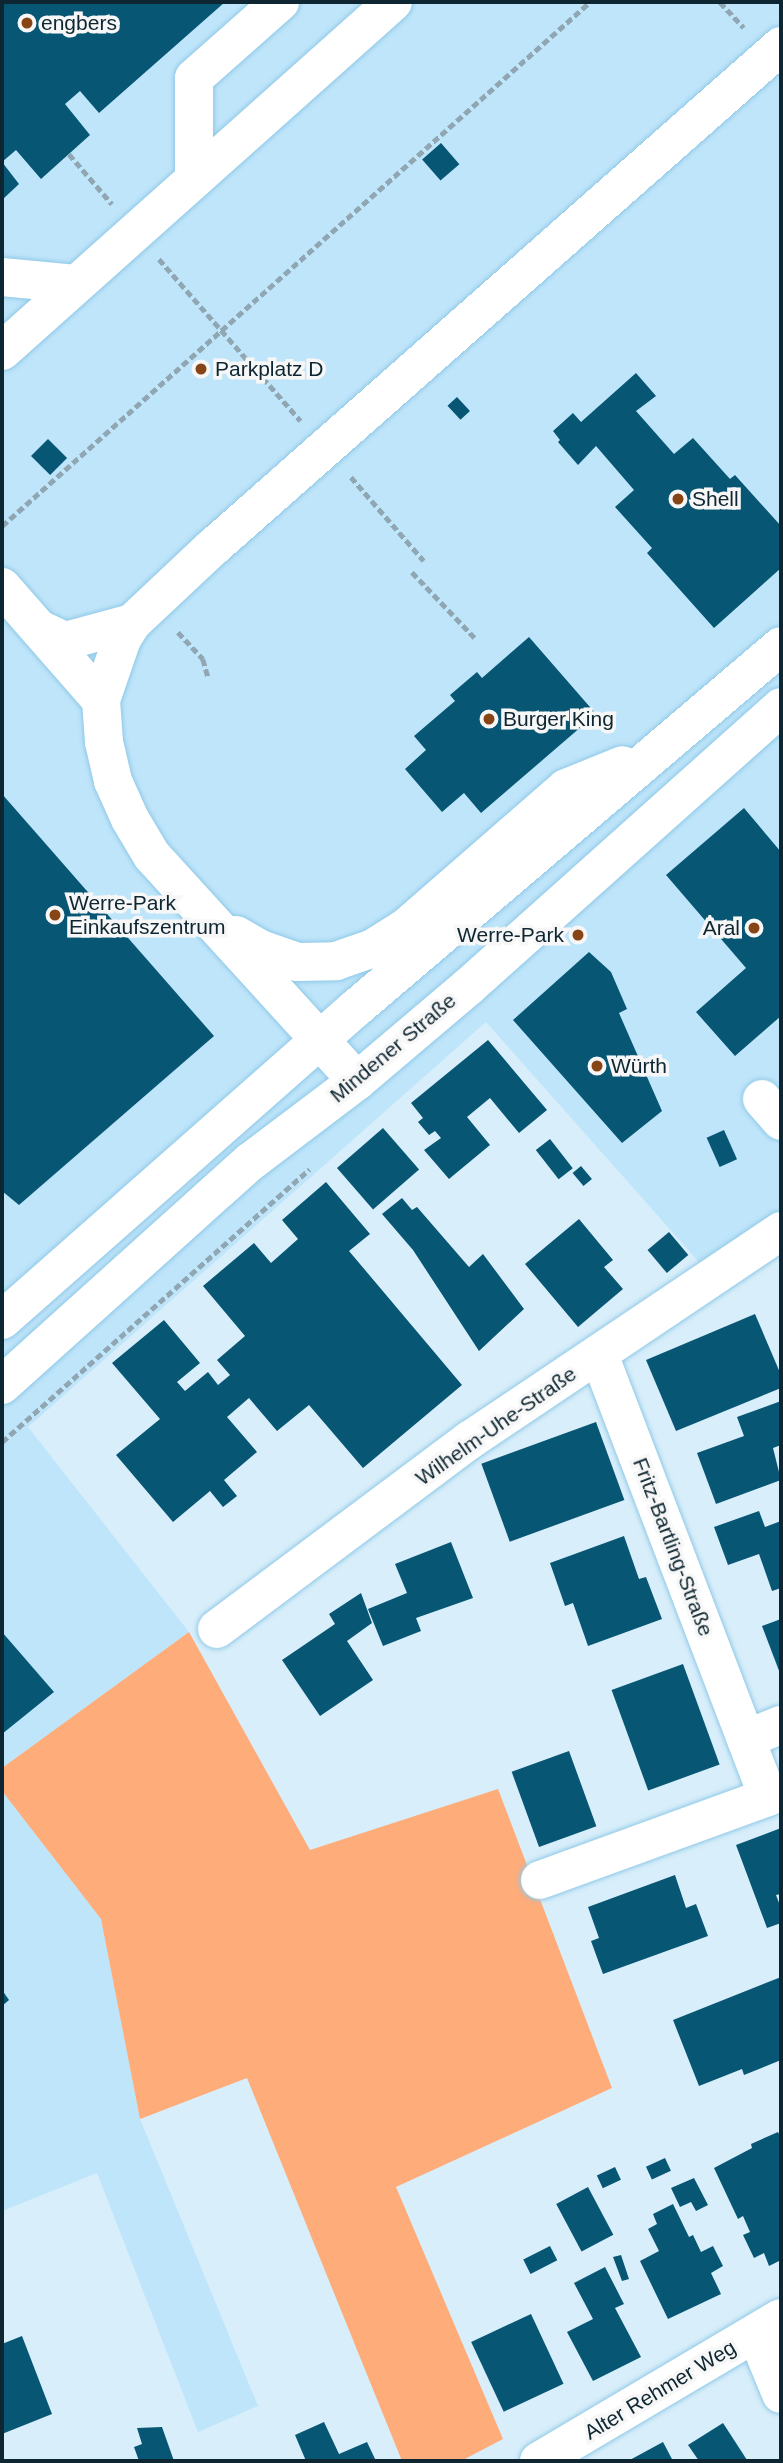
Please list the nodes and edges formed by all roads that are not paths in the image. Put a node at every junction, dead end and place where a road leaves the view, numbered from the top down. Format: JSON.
{"nodes":[{"id":1,"x":280,"y":2,"type":"edge"},
{"id":2,"x":393,"y":2,"type":"edge"},
{"id":3,"x":781,"y":46,"type":"edge"},
{"id":4,"x":194,"y":179,"type":"junction"},
{"id":5,"x":2,"y":277,"type":"edge"},
{"id":6,"x":76,"y":284,"type":"junction"},
{"id":7,"x":2,"y":351,"type":"edge"},
{"id":8,"x":2,"y":587,"type":"edge"},
{"id":9,"x":132,"y":623,"type":"junction"},
{"id":10,"x":39,"y":629,"type":"junction"},
{"id":11,"x":781,"y":646,"type":"edge"},
{"id":12,"x":101,"y":700,"type":"junction"},
{"id":13,"x":781,"y":707,"type":"edge"},
{"id":14,"x":651,"y":754,"type":"junction"},
{"id":15,"x":211,"y":920,"type":"junction"},
{"id":16,"x":321,"y":1040,"type":"junction"},
{"id":17,"x":356,"y":1081,"type":"junction"},
{"id":18,"x":781,"y":1231,"type":"edge"},
{"id":19,"x":2,"y":1320,"type":"edge"},
{"id":20,"x":599,"y":1355,"type":"junction"},
{"id":21,"x":2,"y":1385,"type":"edge"},
{"id":22,"x":217,"y":1629,"type":"dead end"},
{"id":23,"x":781,"y":1725,"type":"edge"},
{"id":24,"x":746,"y":1739,"type":"junction"},
{"id":25,"x":540,"y":1880,"type":"dead end"},
{"id":26,"x":769,"y":2326,"type":"edge"},
{"id":27,"x":781,"y":2394,"type":"edge"},
{"id":28,"x":539,"y":2461,"type":"edge"}],
"edges":[{"from":1,"to":4,"type":"street"},
{"from":2,"to":4,"type":"street"},
{"from":3,"to":9,"type":"street"},
{"from":4,"to":6,"type":"street"},
{"from":5,"to":6,"type":"street"},
{"from":6,"to":7,"type":"street"},
{"from":8,"to":10,"type":"street"},
{"from":9,"to":10,"type":"street"},
{"from":9,"to":12,"type":"street"},
{"from":10,"to":12,"type":"street"},
{"from":11,"to":14,"type":"street"},
{"from":12,"to":15,"type":"street"},
{"from":13,"to":17,"type":"street","name":"Mindener Straße"},
{"from":14,"to":15,"type":"street"},
{"from":14,"to":16,"type":"street"},
{"from":15,"to":16,"type":"street"},
{"from":16,"to":17,"type":"street"},
{"from":16,"to":19,"type":"street"},
{"from":17,"to":21,"type":"street","name":"Mindener Straße"},
{"from":18,"to":20,"type":"street","name":"Wilhelm-Uhe-Straße"},
{"from":20,"to":22,"type":"street","name":"Wilhelm-Uhe-Straße"},
{"from":20,"to":24,"type":"street","name":"Fritz-Bartling-Straße"},
{"from":23,"to":24,"type":"street"},
{"from":24,"to":25,"type":"street","name":"Fritz-Bartling-Straße"},
{"from":26,"to":27,"type":"street"},
{"from":26,"to":28,"type":"street","name":"Alter Rehmer Weg"}]}
